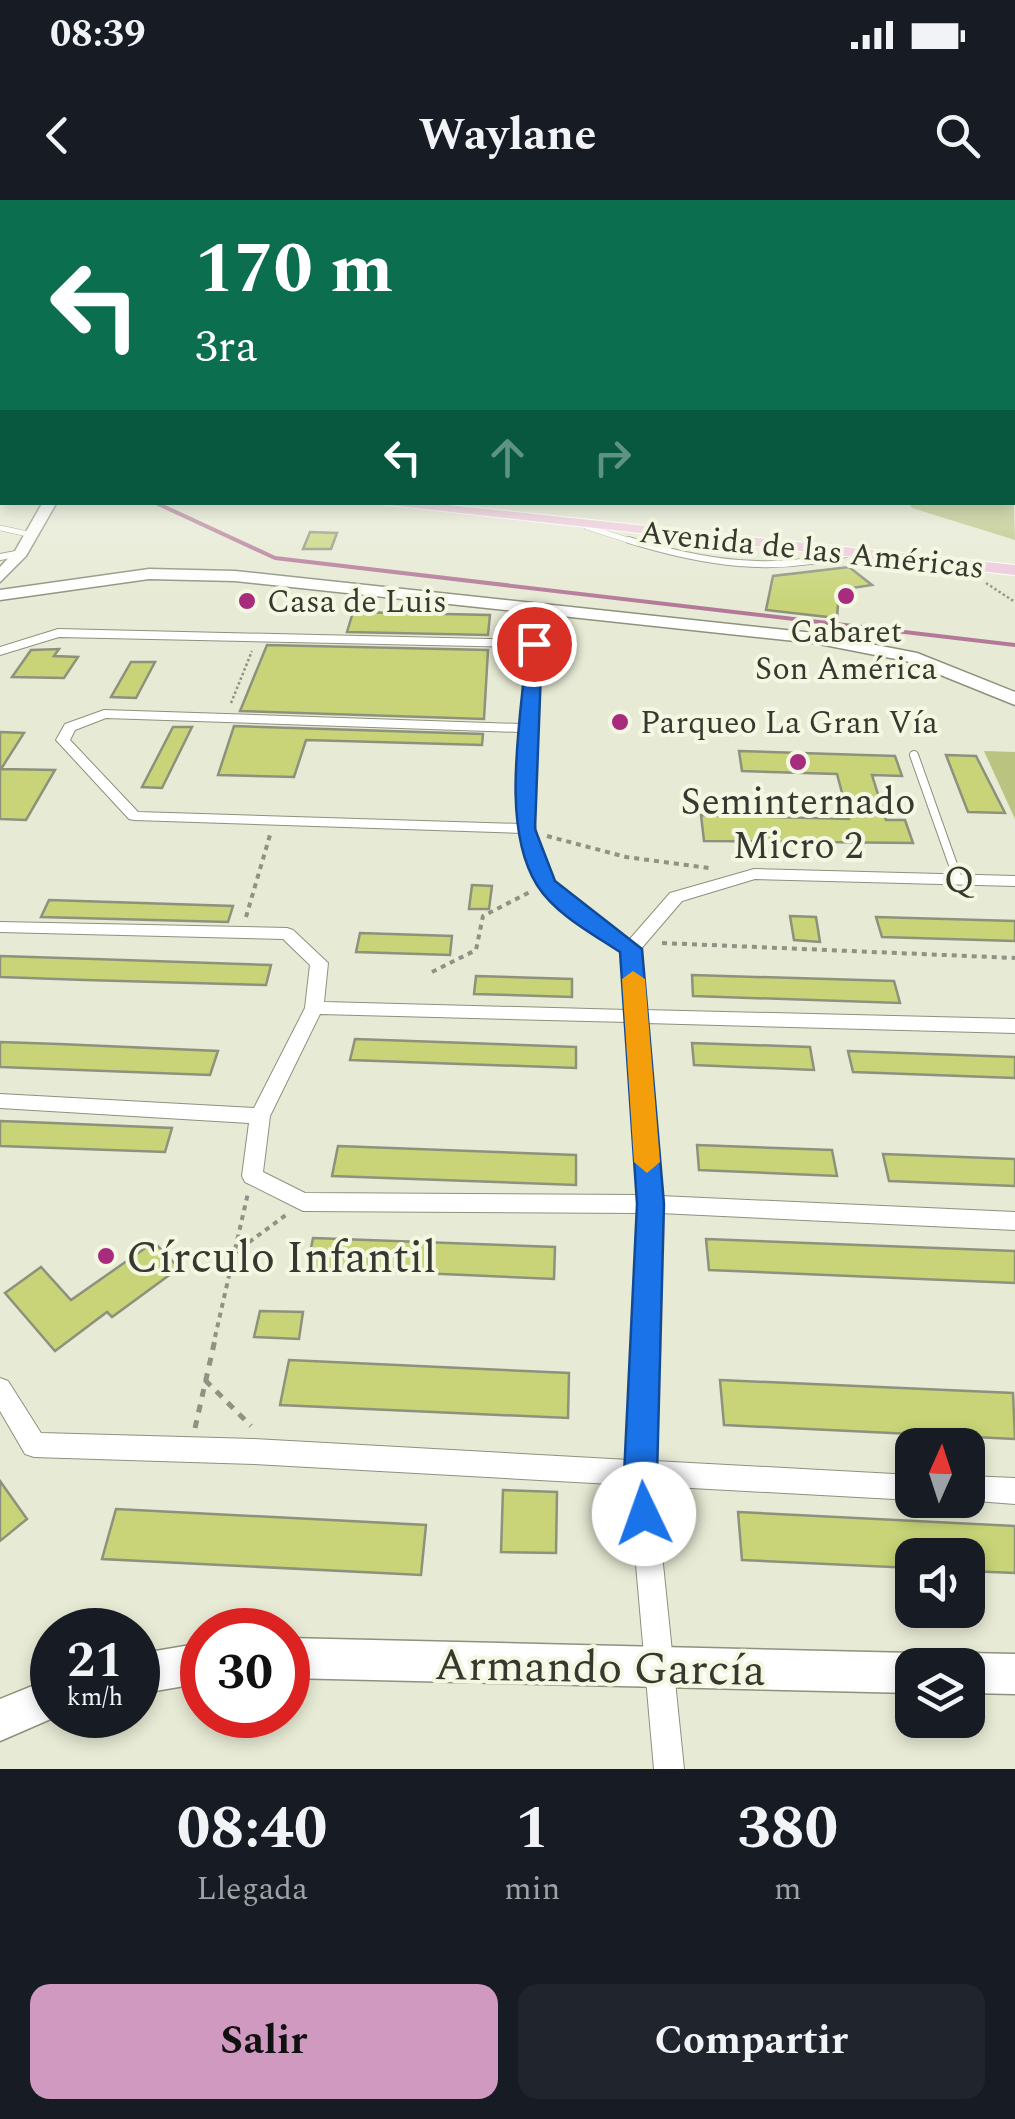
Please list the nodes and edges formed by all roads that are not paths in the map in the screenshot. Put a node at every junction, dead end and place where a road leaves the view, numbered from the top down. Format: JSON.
{"nodes":[{"id":1,"x":48,"y":505,"type":"edge"},
{"id":2,"x":396,"y":505,"type":"edge"},
{"id":3,"x":491,"y":505,"type":"edge"},
{"id":4,"x":587,"y":527,"type":"junction"},
{"id":5,"x":0,"y":528,"type":"edge"},
{"id":6,"x":28,"y":534,"type":"junction"},
{"id":7,"x":850,"y":553,"type":"junction"},
{"id":8,"x":12,"y":558,"type":"edge"},
{"id":9,"x":1015,"y":558,"type":"edge"},
{"id":10,"x":1015,"y":570,"type":"edge"},
{"id":11,"x":0,"y":578,"type":"edge"},
{"id":12,"x":44,"y":586,"type":"junction"},
{"id":13,"x":0,"y":595,"type":"edge"},
{"id":14,"x":535,"y":610,"type":"junction"},
{"id":15,"x":534,"y":644,"type":"junction"},
{"id":16,"x":0,"y":651,"type":"edge"},
{"id":17,"x":1015,"y":699,"type":"edge"},
{"id":18,"x":530,"y":728,"type":"junction"},
{"id":19,"x":914,"y":755,"type":"dead end"},
{"id":20,"x":525,"y":829,"type":"junction"},
{"id":21,"x":958,"y":879,"type":"junction"},
{"id":22,"x":1015,"y":881,"type":"edge"},
{"id":23,"x":0,"y":927,"type":"edge"},
{"id":24,"x":634,"y":945,"type":"junction"},
{"id":25,"x":314,"y":1008,"type":"junction"},
{"id":26,"x":636,"y":1014,"type":"junction"},
{"id":27,"x":1015,"y":1026,"type":"edge"},
{"id":28,"x":0,"y":1101,"type":"edge"},
{"id":29,"x":260,"y":1116,"type":"junction"},
{"id":30,"x":650,"y":1204,"type":"junction"},
{"id":31,"x":1015,"y":1221,"type":"edge"},
{"id":32,"x":0,"y":1389,"type":"edge"},
{"id":33,"x":641,"y":1476,"type":"junction"},
{"id":34,"x":895,"y":1486,"type":"edge"},
{"id":35,"x":985,"y":1490,"type":"edge"},
{"id":36,"x":1015,"y":1491,"type":"edge"},
{"id":37,"x":310,"y":1659,"type":"edge"},
{"id":38,"x":657,"y":1669,"type":"junction"},
{"id":39,"x":895,"y":1672,"type":"edge"},
{"id":40,"x":985,"y":1673,"type":"edge"},
{"id":41,"x":1015,"y":1674,"type":"edge"},
{"id":42,"x":30,"y":1707,"type":"edge"},
{"id":43,"x":0,"y":1720,"type":"edge"},
{"id":44,"x":669,"y":1769,"type":"edge"}],
"edges":[{"from":1,"to":6,"type":"main road"},
{"from":2,"to":4,"type":"main road","name":"Avenida de las Américas"},
{"from":3,"to":9,"type":"main road","name":"Avenida de las Américas"},
{"from":4,"to":7,"type":"main road","name":"Avenida de las Américas"},
{"from":4,"to":7,"type":"lane"},
{"from":5,"to":6,"type":"lane"},
{"from":6,"to":8,"type":"main road"},
{"from":7,"to":10,"type":"main road","name":"Avenida de las Américas"},
{"from":8,"to":11,"type":"main road"},
{"from":8,"to":12,"type":"main road"},
{"from":12,"to":13,"type":"main road"},
{"from":12,"to":14,"type":"main road"},
{"from":14,"to":15,"type":"street"},
{"from":14,"to":17,"type":"main road"},
{"from":15,"to":16,"type":"street"},
{"from":15,"to":18,"type":"street"},
{"from":18,"to":20,"type":"street"},
{"from":18,"to":20,"type":"street"},
{"from":19,"to":21,"type":"lane"},
{"from":20,"to":24,"type":"street"},
{"from":21,"to":22,"type":"street","name":"Q"},
{"from":21,"to":24,"type":"street","name":"Q"},
{"from":23,"to":25,"type":"street"},
{"from":24,"to":26,"type":"street"},
{"from":25,"to":26,"type":"street"},
{"from":25,"to":29,"type":"street"},
{"from":26,"to":27,"type":"street"},
{"from":26,"to":30,"type":"street"},
{"from":28,"to":29,"type":"street"},
{"from":29,"to":30,"type":"street"},
{"from":30,"to":31,"type":"street"},
{"from":30,"to":33,"type":"street"},
{"from":32,"to":33,"type":"street"},
{"from":33,"to":34,"type":"street"},
{"from":33,"to":38,"type":"street"},
{"from":35,"to":36,"type":"street"},
{"from":37,"to":38,"type":"main road","name":"Armando García"},
{"from":38,"to":39,"type":"main road","name":"Armando García"},
{"from":38,"to":44,"type":"street"},
{"from":40,"to":41,"type":"main road"},
{"from":42,"to":43,"type":"main road"}]}
